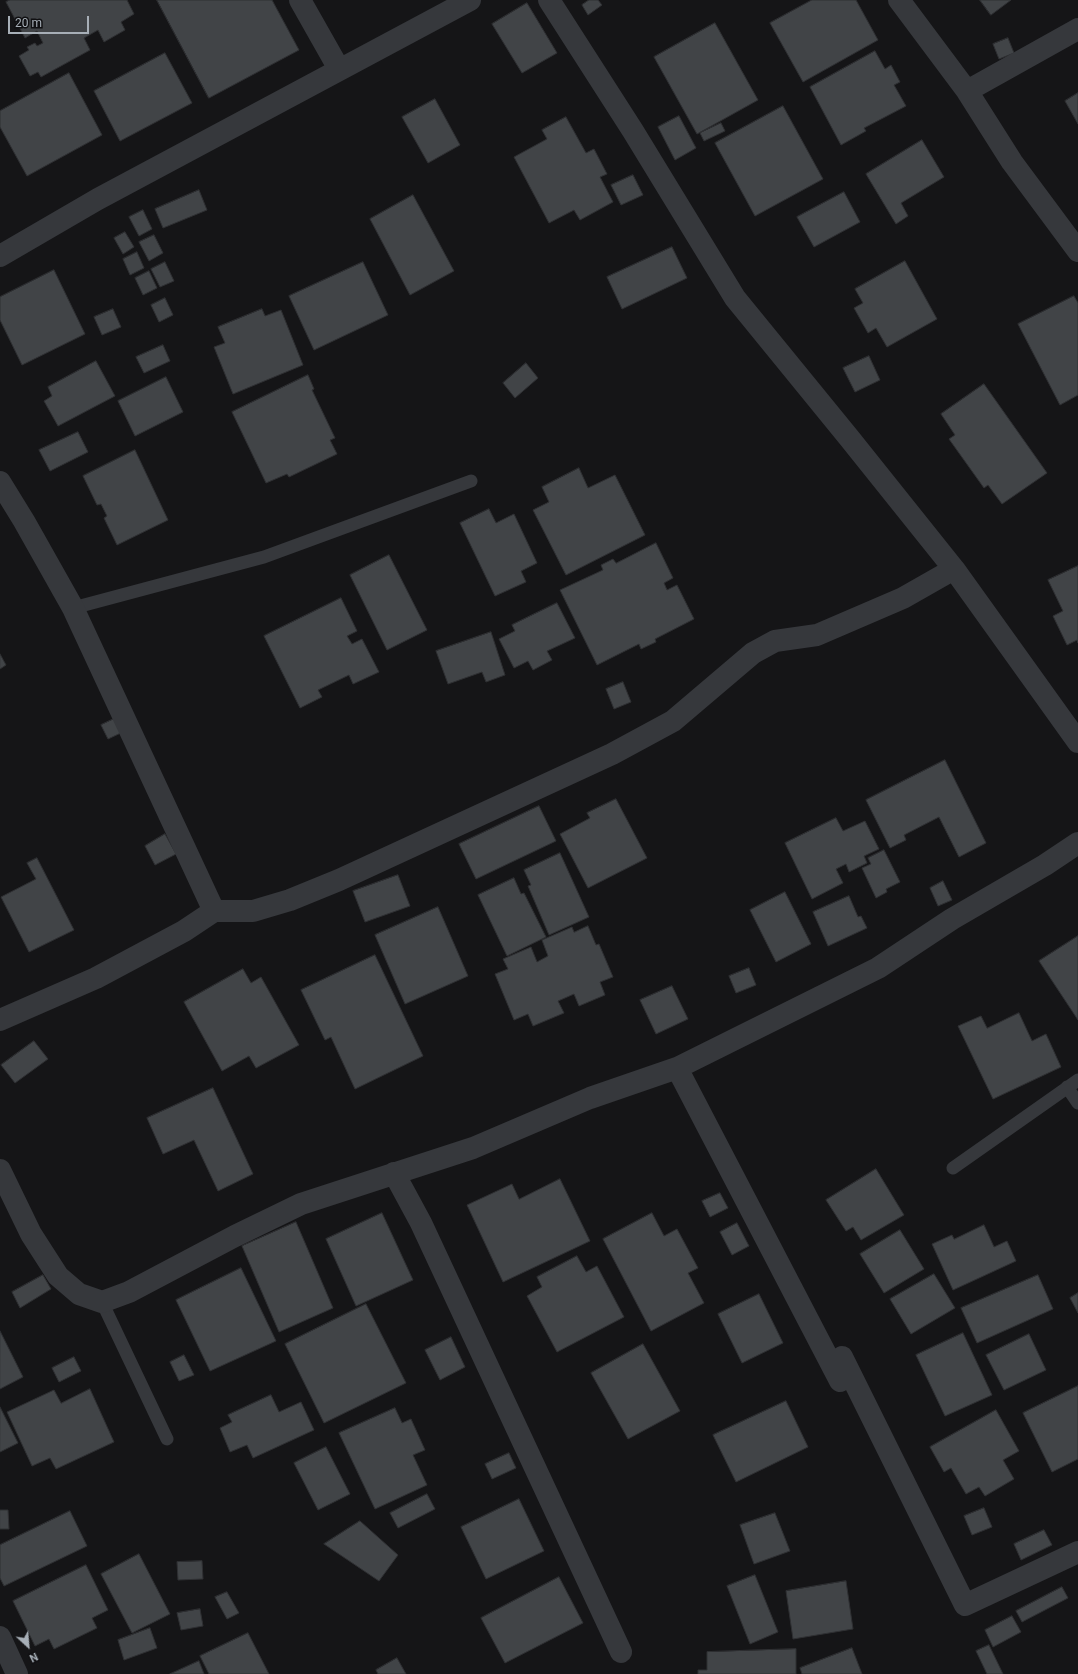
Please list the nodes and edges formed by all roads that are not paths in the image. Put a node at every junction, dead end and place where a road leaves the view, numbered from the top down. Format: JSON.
{"nodes":[{"id":1,"x":300,"y":0,"type":"edge"},
{"id":2,"x":470,"y":0,"type":"edge"},
{"id":3,"x":549,"y":0,"type":"edge"},
{"id":4,"x":899,"y":0,"type":"edge"},
{"id":5,"x":1078,"y":29,"type":"edge"},
{"id":6,"x":339,"y":69,"type":"junction"},
{"id":7,"x":967,"y":91,"type":"junction"},
{"id":8,"x":1078,"y":251,"type":"edge"},
{"id":9,"x":0,"y":256,"type":"edge"},
{"id":10,"x":471,"y":481,"type":"dead end"},
{"id":11,"x":0,"y":482,"type":"edge"},
{"id":12,"x":954,"y":569,"type":"junction"},
{"id":13,"x":73,"y":608,"type":"junction"},
{"id":14,"x":1078,"y":742,"type":"edge"},
{"id":15,"x":1078,"y":843,"type":"edge"},
{"id":16,"x":214,"y":911,"type":"junction"},
{"id":17,"x":0,"y":1020,"type":"edge"},
{"id":18,"x":677,"y":1068,"type":"junction"},
{"id":19,"x":1073,"y":1083,"type":"edge"},
{"id":20,"x":1078,"y":1103,"type":"edge"},
{"id":21,"x":953,"y":1168,"type":"dead end"},
{"id":22,"x":0,"y":1170,"type":"edge"},
{"id":23,"x":394,"y":1172,"type":"junction"},
{"id":24,"x":102,"y":1302,"type":"junction"},
{"id":25,"x":842,"y":1357,"type":"dead end"},
{"id":26,"x":852,"y":1403,"type":"dead end"},
{"id":27,"x":167,"y":1439,"type":"dead end"},
{"id":28,"x":1078,"y":1552,"type":"edge"},
{"id":29,"x":0,"y":1637,"type":"edge"},
{"id":30,"x":621,"y":1652,"type":"dead end"},
{"id":31,"x":17,"y":1674,"type":"edge"}],
"edges":[{"from":1,"to":6,"type":"street"},
{"from":2,"to":6,"type":"street"},
{"from":3,"to":12,"type":"street"},
{"from":4,"to":7,"type":"street"},
{"from":5,"to":7,"type":"street"},
{"from":6,"to":9,"type":"street"},
{"from":7,"to":8,"type":"street"},
{"from":10,"to":13,"type":"lane"},
{"from":11,"to":13,"type":"street"},
{"from":12,"to":14,"type":"street"},
{"from":12,"to":16,"type":"street"},
{"from":13,"to":16,"type":"street"},
{"from":15,"to":18,"type":"street"},
{"from":16,"to":17,"type":"street"},
{"from":18,"to":23,"type":"street"},
{"from":18,"to":26,"type":"street"},
{"from":19,"to":20,"type":"lane"},
{"from":19,"to":21,"type":"lane"},
{"from":22,"to":24,"type":"street"},
{"from":23,"to":24,"type":"street"},
{"from":23,"to":30,"type":"street"},
{"from":24,"to":27,"type":"lane"},
{"from":25,"to":28,"type":"street"},
{"from":29,"to":31,"type":"street"}]}
